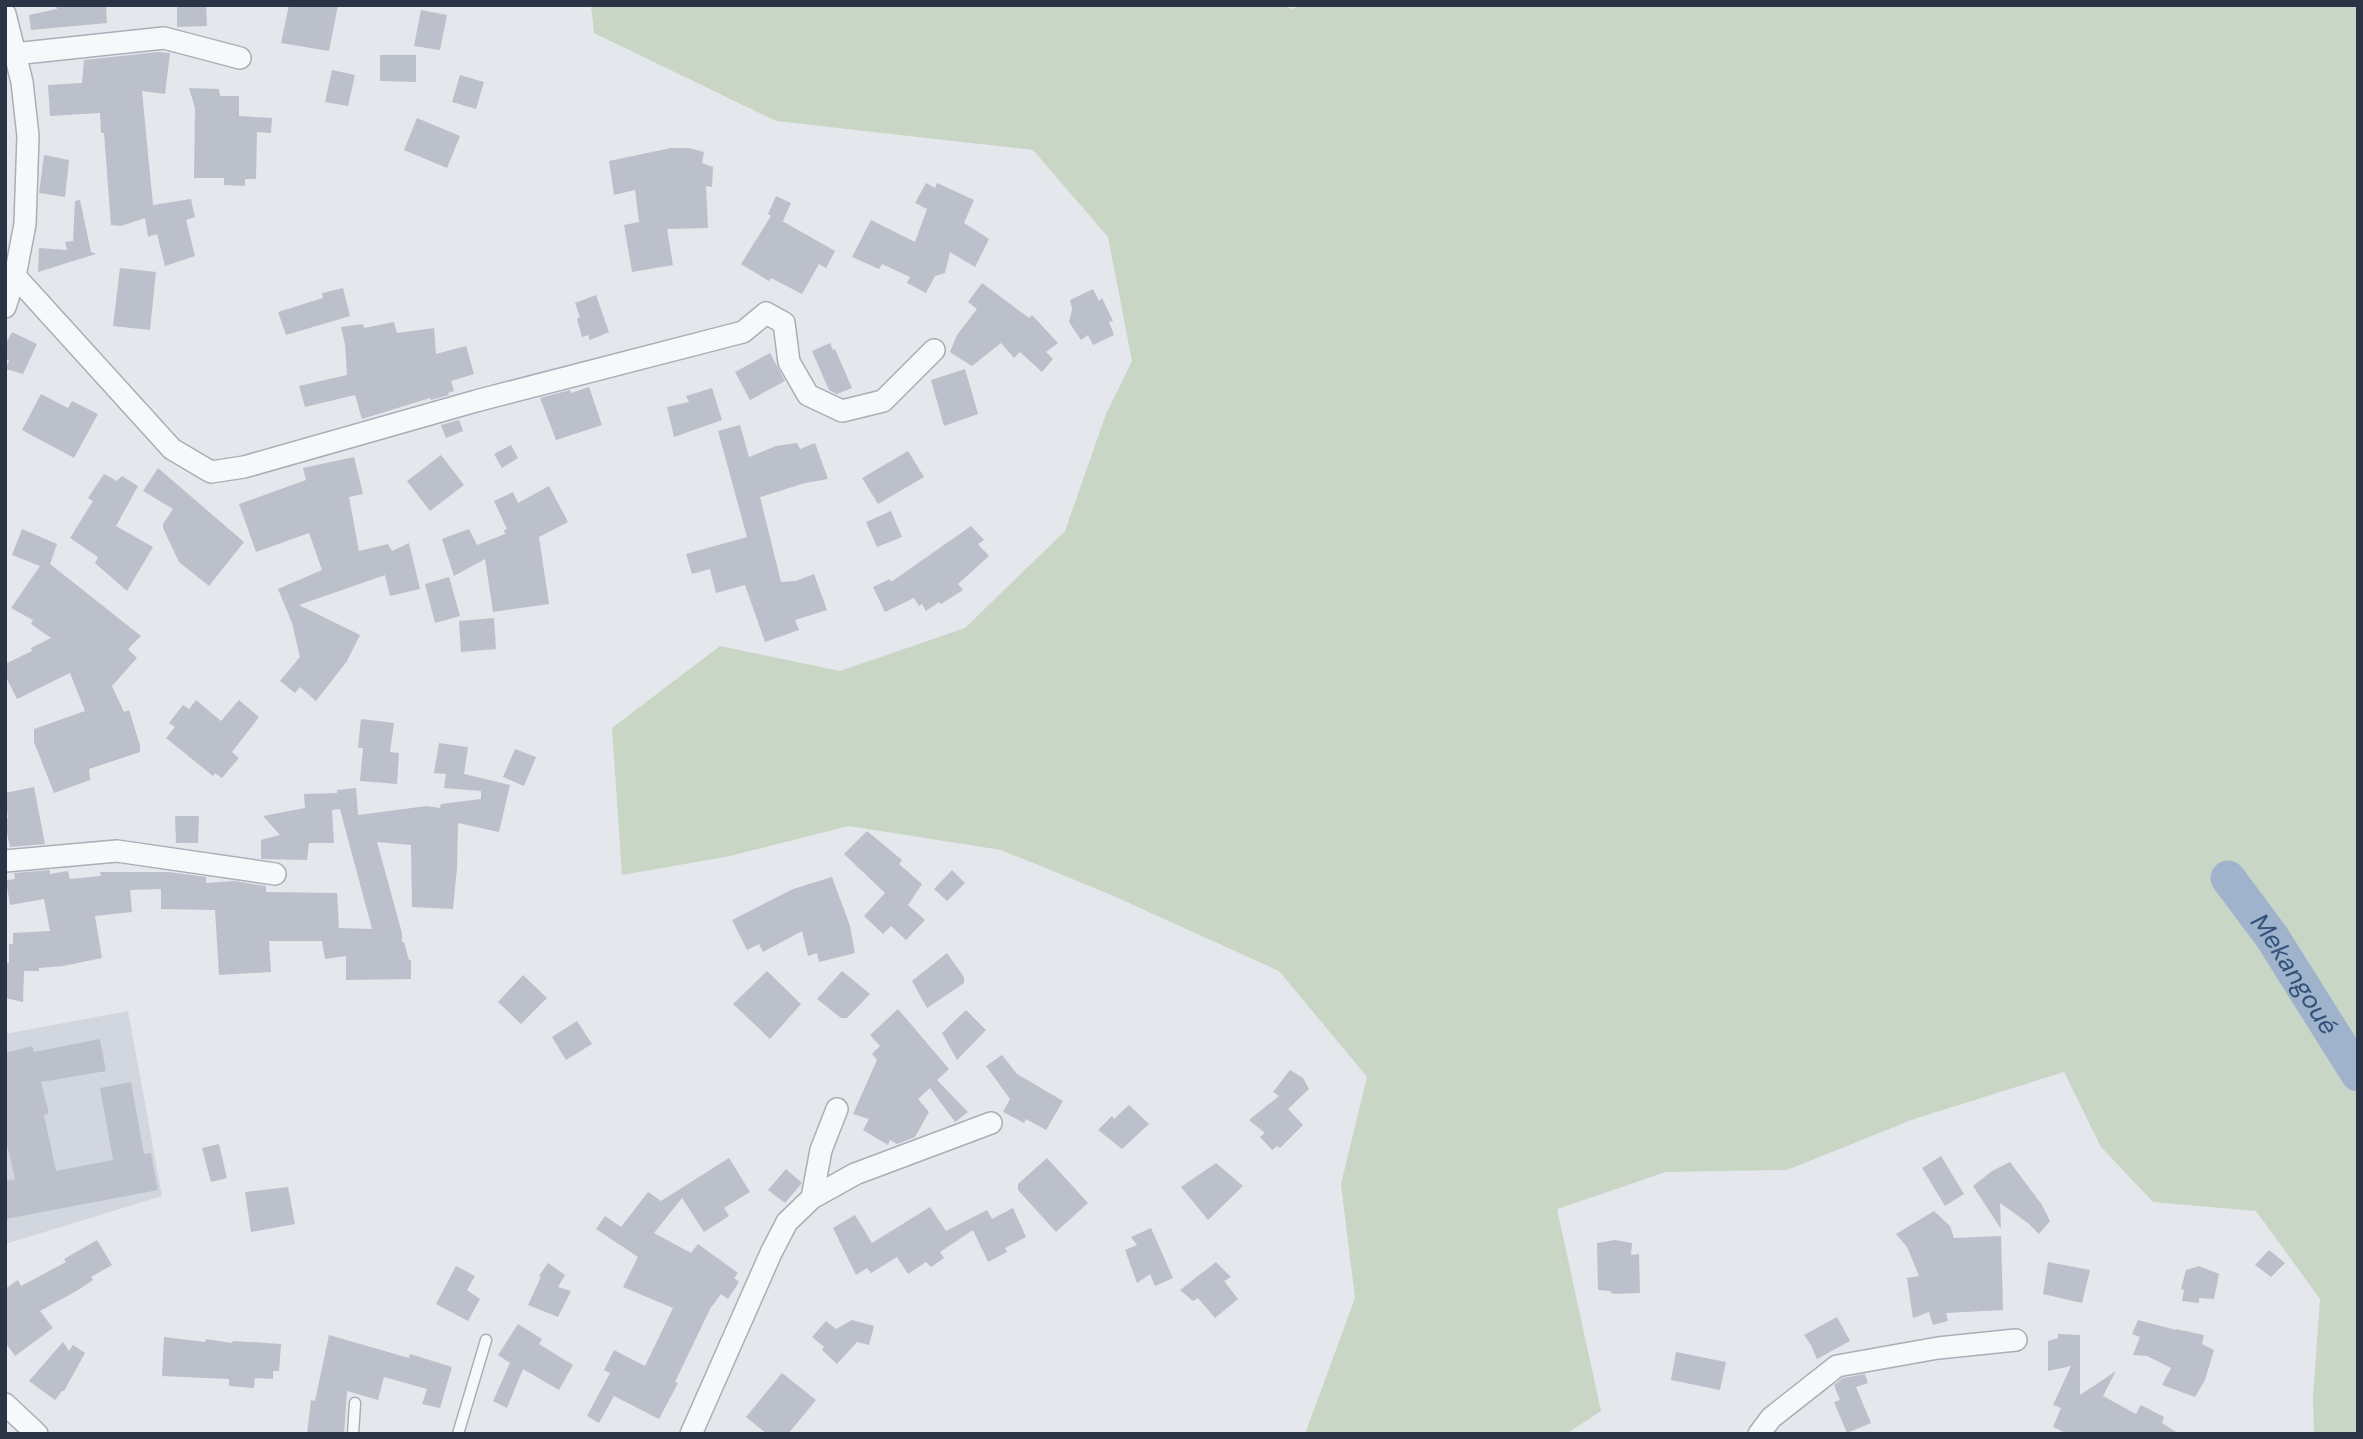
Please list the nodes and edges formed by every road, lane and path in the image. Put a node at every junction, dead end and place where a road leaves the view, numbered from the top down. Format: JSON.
{"nodes":[{"id":1,"x":5,"y":14,"type":"edge"},
{"id":2,"x":14,"y":54,"type":"junction"},
{"id":3,"x":240,"y":58,"type":"dead end"},
{"id":4,"x":15,"y":276,"type":"junction"},
{"id":5,"x":5,"y":307,"type":"edge"},
{"id":6,"x":934,"y":350,"type":"dead end"},
{"id":7,"x":5,"y":861,"type":"edge"},
{"id":8,"x":275,"y":874,"type":"dead end"},
{"id":9,"x":837,"y":1109,"type":"dead end"},
{"id":10,"x":991,"y":1123,"type":"dead end"},
{"id":11,"x":812,"y":1198,"type":"junction"},
{"id":12,"x":2016,"y":1339,"type":"dead end"},
{"id":13,"x":486,"y":1340,"type":"dead end"},
{"id":14,"x":355,"y":1403,"type":"dead end"},
{"id":15,"x":5,"y":1404,"type":"edge"},
{"id":16,"x":37,"y":1434,"type":"edge"},
{"id":17,"x":353,"y":1434,"type":"edge"},
{"id":18,"x":458,"y":1434,"type":"edge"},
{"id":19,"x":691,"y":1434,"type":"edge"},
{"id":20,"x":1759,"y":1434,"type":"edge"}],
"edges":[{"from":1,"to":2,"type":"street"},
{"from":2,"to":3,"type":"street"},
{"from":2,"to":4,"type":"street"},
{"from":4,"to":5,"type":"street"},
{"from":4,"to":6,"type":"street"},
{"from":7,"to":8,"type":"street"},
{"from":9,"to":11,"type":"street"},
{"from":10,"to":11,"type":"street"},
{"from":11,"to":19,"type":"street"},
{"from":12,"to":20,"type":"street"},
{"from":13,"to":18,"type":"lane"},
{"from":14,"to":17,"type":"lane"},
{"from":15,"to":16,"type":"street"}]}
